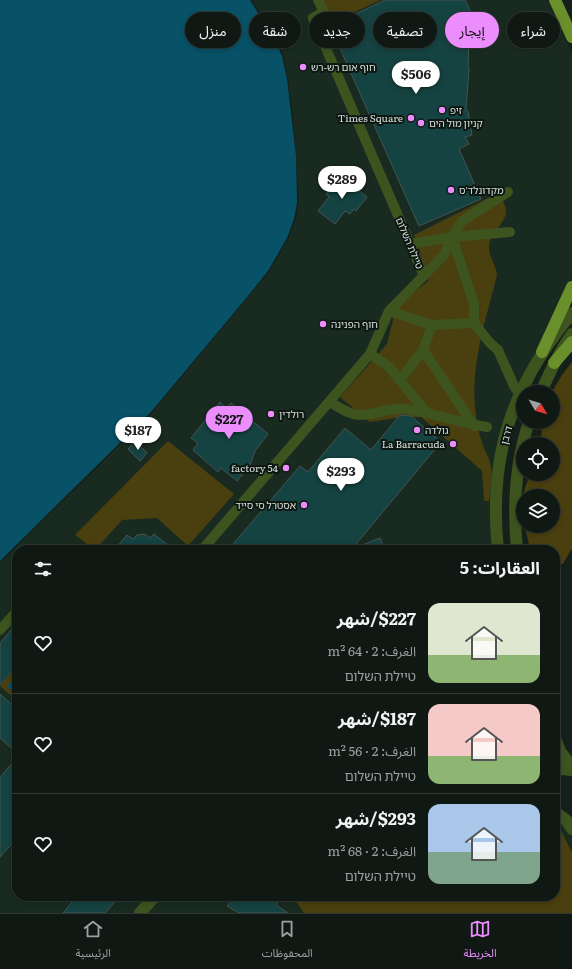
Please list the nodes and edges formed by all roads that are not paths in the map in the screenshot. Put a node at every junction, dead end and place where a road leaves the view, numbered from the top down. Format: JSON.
{"nodes":[{"id":1,"x":318,"y":0,"type":"edge"},
{"id":2,"x":555,"y":0,"type":"edge"},
{"id":3,"x":572,"y":37,"type":"edge"},
{"id":4,"x":508,"y":192,"type":"dead end"},
{"id":5,"x":510,"y":232,"type":"dead end"},
{"id":6,"x":452,"y":237,"type":"junction"},
{"id":7,"x":410,"y":244,"type":"junction"},
{"id":8,"x":424,"y":276,"type":"junction"},
{"id":9,"x":572,"y":287,"type":"edge"},
{"id":10,"x":389,"y":310,"type":"junction"},
{"id":11,"x":572,"y":313,"type":"edge"},
{"id":12,"x":474,"y":323,"type":"junction"},
{"id":13,"x":432,"y":325,"type":"junction"},
{"id":14,"x":572,"y":334,"type":"edge"},
{"id":15,"x":572,"y":342,"type":"edge"},
{"id":16,"x":423,"y":350,"type":"junction"},
{"id":17,"x":542,"y":352,"type":"junction"},
{"id":18,"x":370,"y":354,"type":"junction"},
{"id":19,"x":554,"y":363,"type":"junction"},
{"id":20,"x":400,"y":380,"type":"junction"},
{"id":21,"x":523,"y":385,"type":"edge"},
{"id":22,"x":544,"y":385,"type":"edge"},
{"id":23,"x":516,"y":388,"type":"edge"},
{"id":24,"x":329,"y":402,"type":"junction"},
{"id":25,"x":516,"y":404,"type":"edge"},
{"id":26,"x":427,"y":413,"type":"junction"},
{"id":27,"x":474,"y":426,"type":"junction"},
{"id":28,"x":487,"y":427,"type":"dead end"},
{"id":29,"x":527,"y":429,"type":"edge"},
{"id":30,"x":206,"y":545,"type":"edge"},
{"id":31,"x":498,"y":545,"type":"edge"},
{"id":32,"x":517,"y":545,"type":"edge"},
{"id":33,"x":12,"y":617,"type":"edge"},
{"id":34,"x":0,"y":630,"type":"edge"},
{"id":35,"x":560,"y":751,"type":"edge"},
{"id":36,"x":572,"y":768,"type":"edge"},
{"id":37,"x":560,"y":770,"type":"edge"},
{"id":38,"x":560,"y":813,"type":"edge"},
{"id":39,"x":572,"y":814,"type":"edge"},
{"id":40,"x":560,"y":816,"type":"edge"},
{"id":41,"x":572,"y":829,"type":"edge"},
{"id":42,"x":151,"y":901,"type":"edge"},
{"id":43,"x":140,"y":913,"type":"edge"}],
"edges":[{"from":1,"to":7,"type":"street","name":"טיילת השלום"},
{"from":2,"to":3,"type":"highway"},
{"from":4,"to":6,"type":"street"},
{"from":5,"to":6,"type":"street"},
{"from":6,"to":7,"type":"street"},
{"from":6,"to":8,"type":"street"},
{"from":6,"to":12,"type":"street"},
{"from":7,"to":8,"type":"street","name":"טיילת השלום"},
{"from":8,"to":10,"type":"street","name":"טיילת השלום"},
{"from":9,"to":17,"type":"highway"},
{"from":10,"to":13,"type":"street"},
{"from":10,"to":18,"type":"street","name":"טיילת השלום"},
{"from":11,"to":17,"type":"street","name":"דרבן"},
{"from":12,"to":13,"type":"street"},
{"from":12,"to":23,"type":"street"},
{"from":13,"to":16,"type":"street"},
{"from":14,"to":19,"type":"street"},
{"from":15,"to":19,"type":"highway"},
{"from":16,"to":20,"type":"street"},
{"from":16,"to":27,"type":"street"},
{"from":17,"to":21,"type":"street","name":"דרבן"},
{"from":18,"to":20,"type":"street"},
{"from":18,"to":24,"type":"street","name":"טיילת השלום"},
{"from":19,"to":22,"type":"street"},
{"from":20,"to":26,"type":"street"},
{"from":24,"to":26,"type":"street"},
{"from":24,"to":30,"type":"street","name":"טיילת השלום"},
{"from":25,"to":31,"type":"street","name":"דרבן"},
{"from":26,"to":27,"type":"street"},
{"from":27,"to":28,"type":"street"},
{"from":29,"to":32,"type":"street","name":"דרבן"},
{"from":33,"to":34,"type":"street"},
{"from":35,"to":36,"type":"street"},
{"from":36,"to":37,"type":"street"},
{"from":38,"to":39,"type":"street"},
{"from":40,"to":41,"type":"street"},
{"from":42,"to":43,"type":"street"}]}
